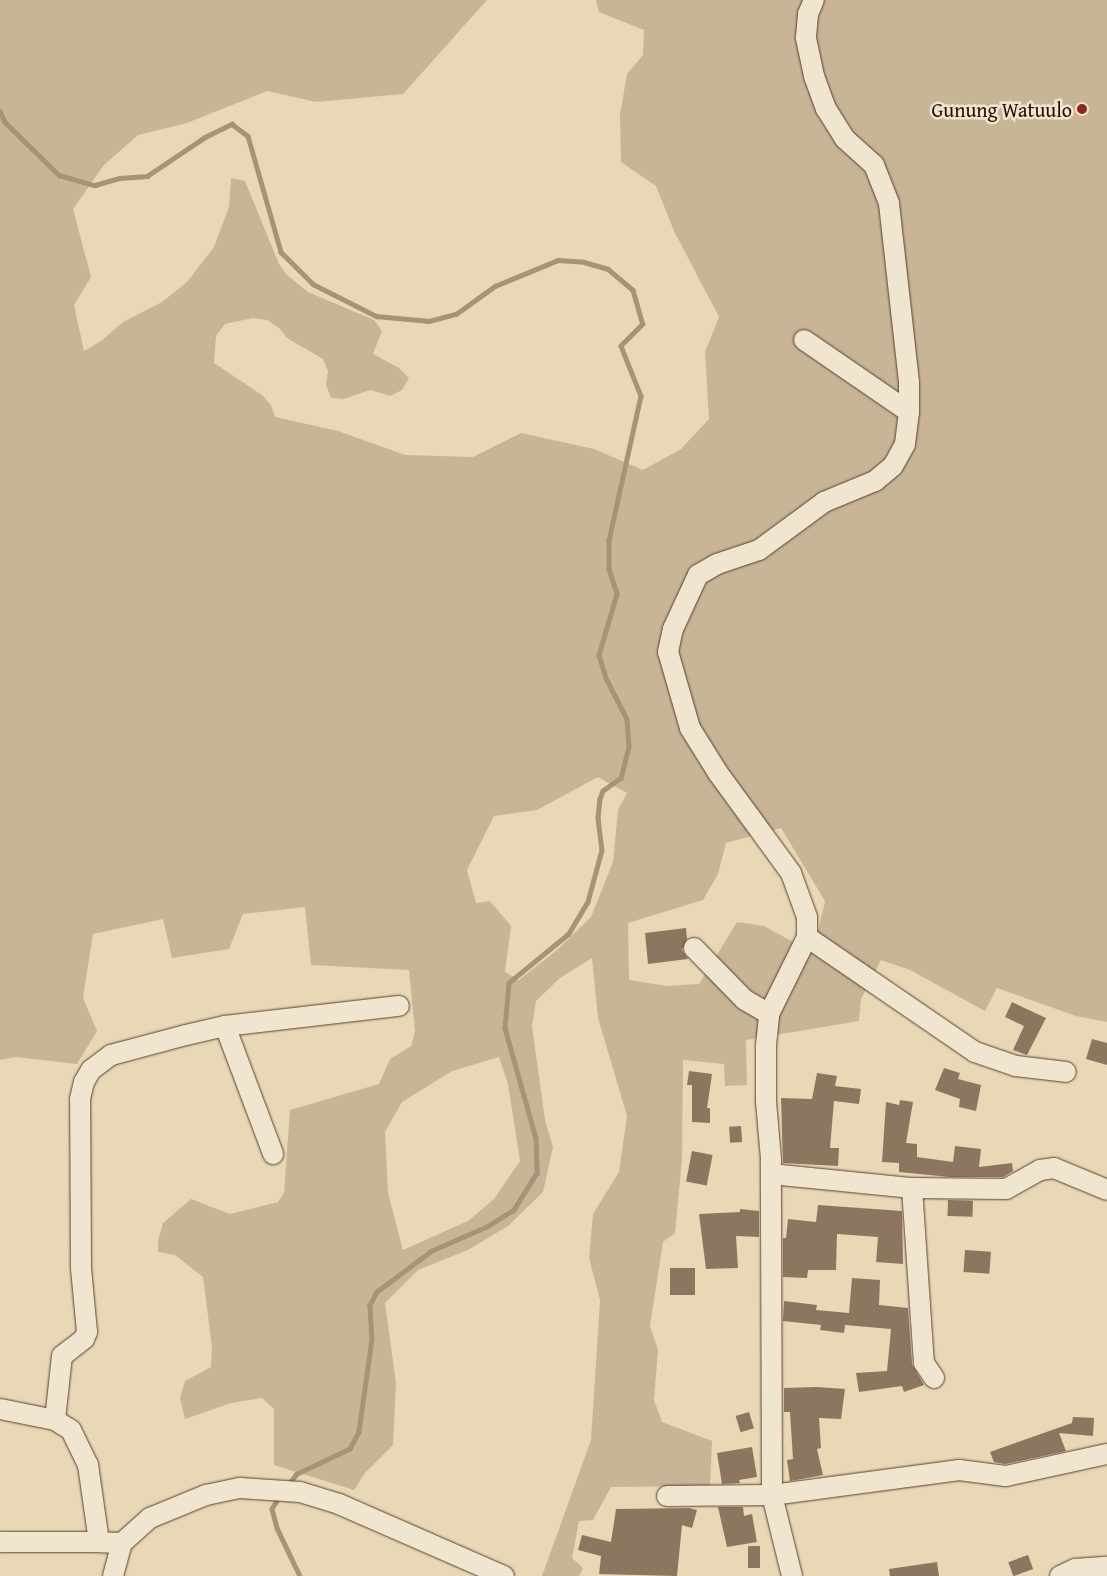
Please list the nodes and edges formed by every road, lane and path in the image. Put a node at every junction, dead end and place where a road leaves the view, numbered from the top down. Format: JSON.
{"nodes":[{"id":1,"x":814,"y":0,"type":"edge"},
{"id":2,"x":804,"y":340,"type":"dead end"},
{"id":3,"x":909,"y":412,"type":"junction"},
{"id":4,"x":807,"y":936,"type":"junction"},
{"id":5,"x":694,"y":948,"type":"dead end"},
{"id":6,"x":399,"y":1006,"type":"dead end"},
{"id":7,"x":769,"y":1014,"type":"junction"},
{"id":8,"x":225,"y":1026,"type":"junction"},
{"id":9,"x":1066,"y":1072,"type":"dead end"},
{"id":10,"x":272,"y":1154,"type":"dead end"},
{"id":11,"x":771,"y":1174,"type":"junction"},
{"id":12,"x":912,"y":1188,"type":"junction"},
{"id":13,"x":1107,"y":1190,"type":"edge"},
{"id":14,"x":934,"y":1378,"type":"dead end"},
{"id":15,"x":0,"y":1409,"type":"edge"},
{"id":16,"x":55,"y":1420,"type":"junction"},
{"id":17,"x":1107,"y":1454,"type":"edge"},
{"id":18,"x":772,"y":1495,"type":"junction"},
{"id":19,"x":667,"y":1496,"type":"dead end"},
{"id":20,"x":0,"y":1542,"type":"edge"},
{"id":21,"x":100,"y":1542,"type":"junction"},
{"id":22,"x":122,"y":1543,"type":"junction"},
{"id":23,"x":1107,"y":1567,"type":"edge"},
{"id":24,"x":113,"y":1576,"type":"edge"},
{"id":25,"x":504,"y":1576,"type":"edge"},
{"id":26,"x":792,"y":1576,"type":"edge"},
{"id":27,"x":1060,"y":1576,"type":"edge"}],
"edges":[{"from":1,"to":3,"type":"street"},
{"from":2,"to":3,"type":"street"},
{"from":3,"to":4,"type":"street"},
{"from":4,"to":7,"type":"street"},
{"from":4,"to":9,"type":"street"},
{"from":5,"to":7,"type":"street"},
{"from":6,"to":8,"type":"street"},
{"from":7,"to":11,"type":"street"},
{"from":8,"to":10,"type":"street"},
{"from":8,"to":16,"type":"street"},
{"from":11,"to":12,"type":"street"},
{"from":11,"to":18,"type":"street"},
{"from":12,"to":13,"type":"street"},
{"from":12,"to":14,"type":"street"},
{"from":15,"to":16,"type":"street"},
{"from":16,"to":21,"type":"street"},
{"from":17,"to":18,"type":"street"},
{"from":18,"to":19,"type":"street"},
{"from":18,"to":26,"type":"street"},
{"from":20,"to":21,"type":"street"},
{"from":21,"to":22,"type":"street"},
{"from":22,"to":24,"type":"street"},
{"from":22,"to":25,"type":"street"},
{"from":23,"to":27,"type":"street"}]}
